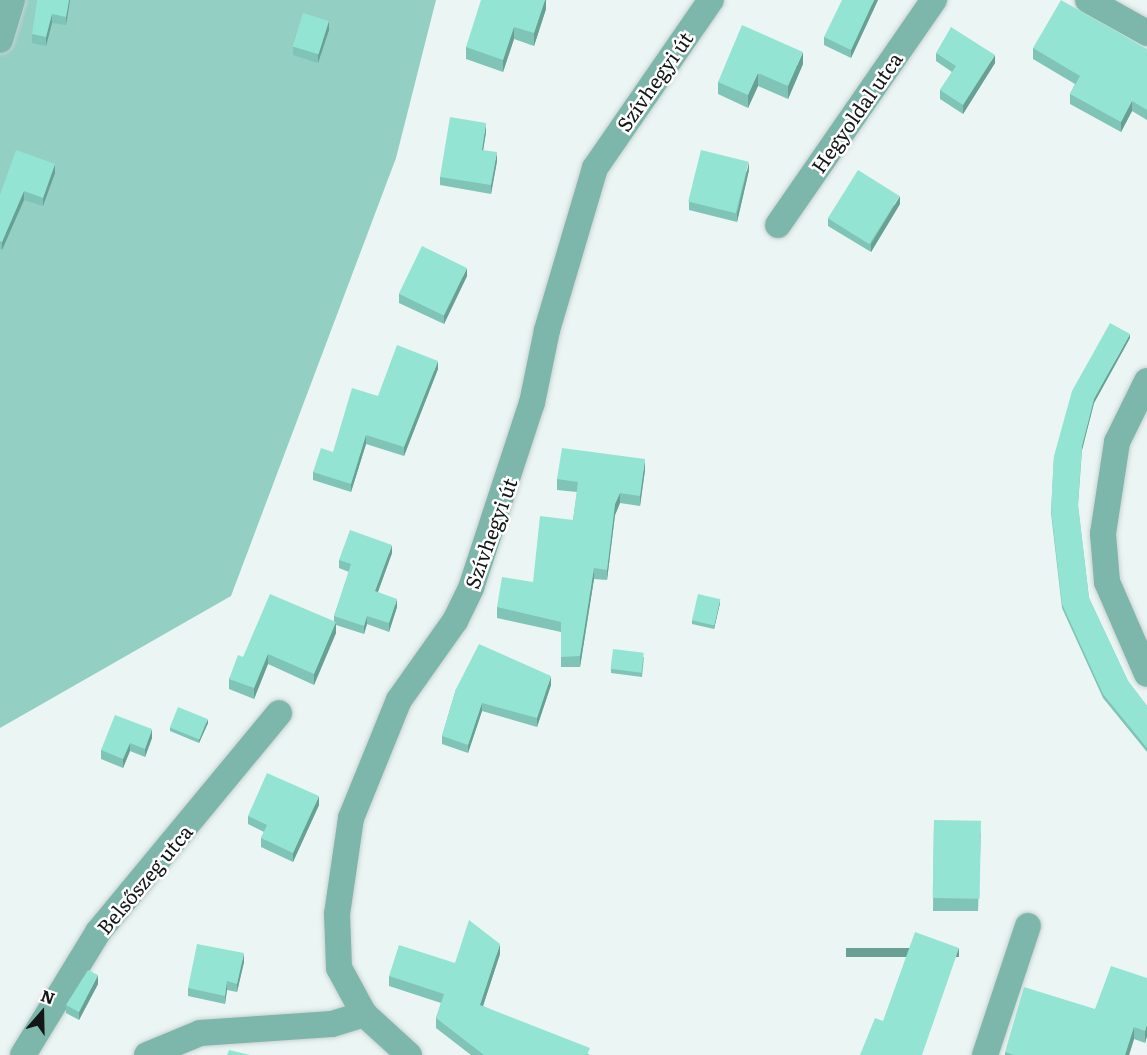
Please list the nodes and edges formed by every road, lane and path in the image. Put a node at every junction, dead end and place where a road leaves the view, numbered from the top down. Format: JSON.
{"nodes":[{"id":1,"x":12,"y":0,"type":"edge"},
{"id":2,"x":711,"y":0,"type":"edge"},
{"id":3,"x":934,"y":0,"type":"edge"},
{"id":4,"x":1088,"y":0,"type":"edge"},
{"id":5,"x":1147,"y":33,"type":"edge"},
{"id":6,"x":0,"y":40,"type":"edge"},
{"id":7,"x":778,"y":225,"type":"dead end"},
{"id":8,"x":1147,"y":381,"type":"edge"},
{"id":9,"x":1147,"y":674,"type":"edge"},
{"id":10,"x":279,"y":713,"type":"dead end"},
{"id":11,"x":1028,"y":926,"type":"dead end"},
{"id":12,"x":364,"y":1014,"type":"junction"},
{"id":13,"x":23,"y":1055,"type":"edge"},
{"id":14,"x":147,"y":1055,"type":"edge"},
{"id":15,"x":409,"y":1055,"type":"edge"},
{"id":16,"x":985,"y":1055,"type":"edge"}],
"edges":[{"from":1,"to":6,"type":"street"},
{"from":2,"to":12,"type":"street","name":"Szívhegyi út"},
{"from":3,"to":7,"type":"street","name":"Hegyoldal utca"},
{"from":4,"to":5,"type":"street"},
{"from":8,"to":9,"type":"street"},
{"from":10,"to":13,"type":"street","name":"Belsőszeg utca"},
{"from":11,"to":16,"type":"street"},
{"from":12,"to":14,"type":"street"},
{"from":12,"to":15,"type":"street","name":"Szívhegyi út"}]}
